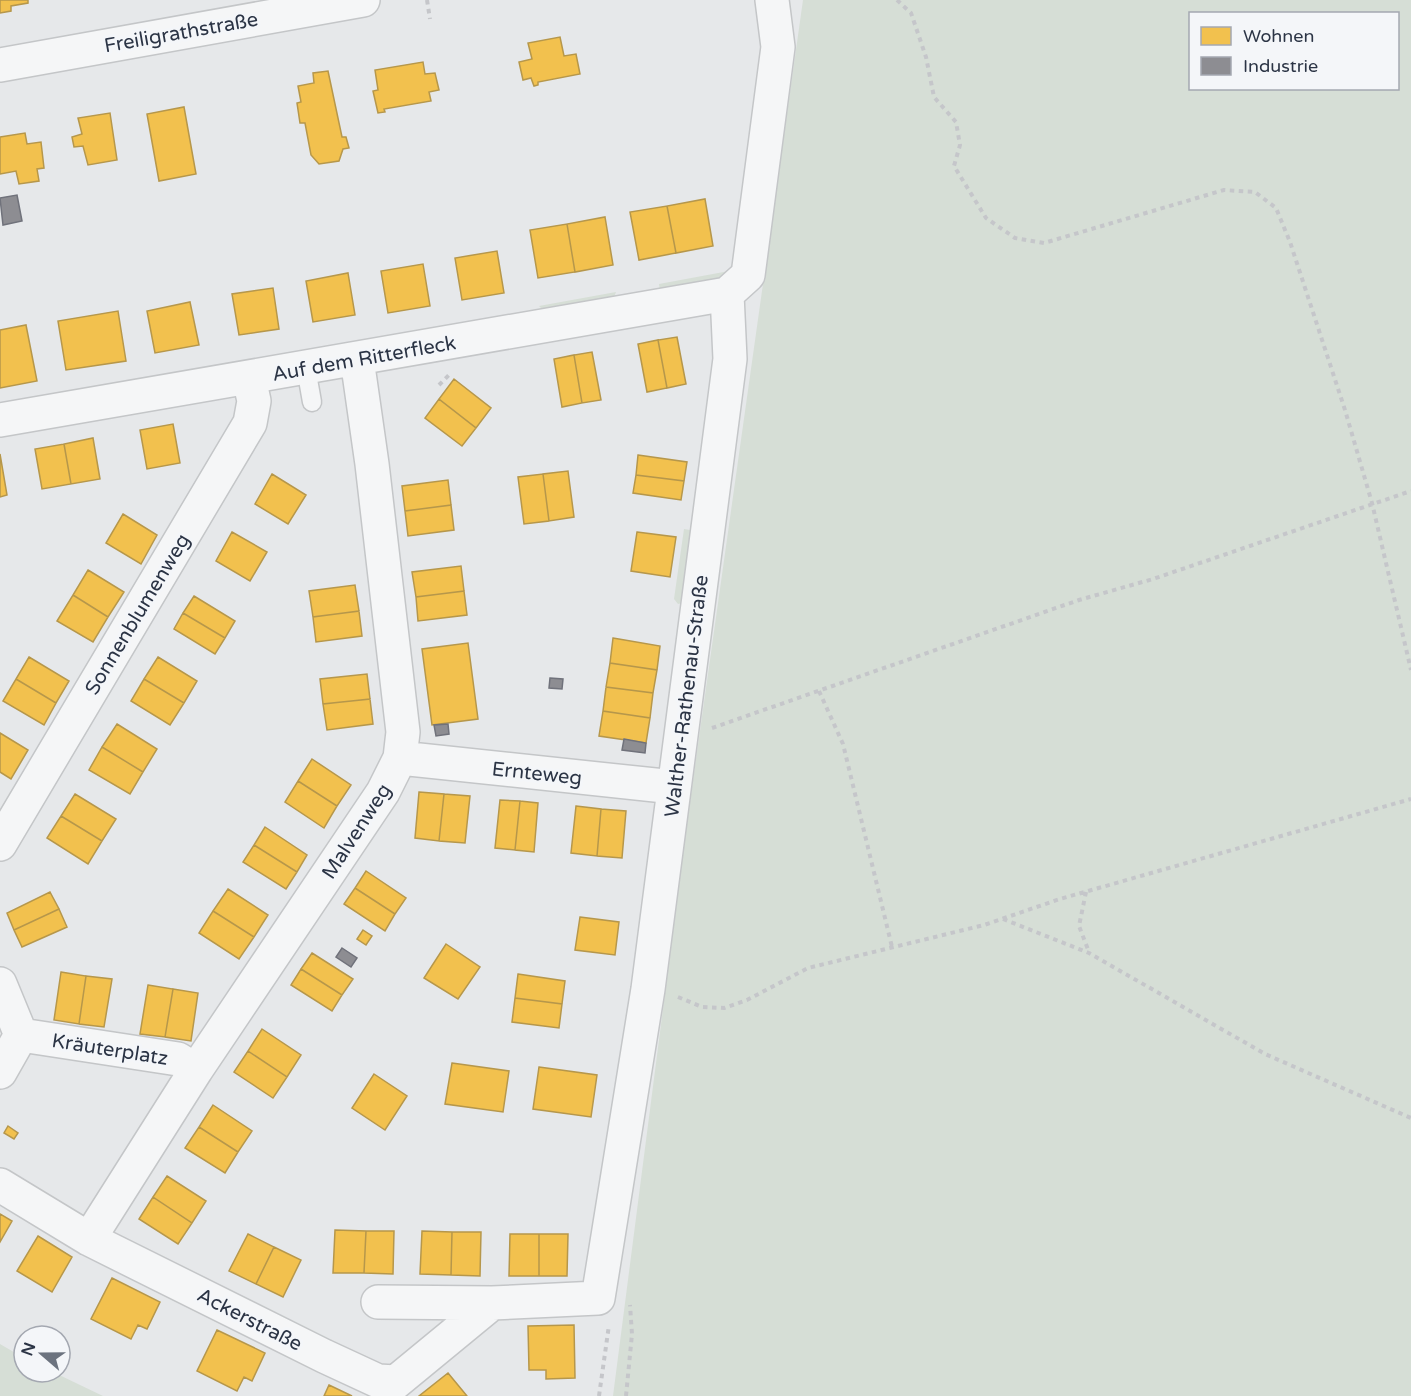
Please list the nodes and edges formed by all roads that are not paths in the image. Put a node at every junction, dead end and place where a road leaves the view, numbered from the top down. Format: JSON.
{"nodes":[{"id":1,"x":363,"y":0,"type":"edge"},
{"id":2,"x":772,"y":0,"type":"edge"},
{"id":3,"x":0,"y":65,"type":"edge"},
{"id":4,"x":727,"y":294,"type":"junction"},
{"id":5,"x":357,"y":359,"type":"junction"},
{"id":6,"x":306,"y":368,"type":"junction"},
{"id":7,"x":249,"y":378,"type":"junction"},
{"id":8,"x":312,"y":402,"type":"dead end"},
{"id":9,"x":0,"y":420,"type":"edge"},
{"id":10,"x":400,"y":758,"type":"junction"},
{"id":11,"x":674,"y":788,"type":"junction"},
{"id":12,"x":0,"y":844,"type":"edge"},
{"id":13,"x":0,"y":984,"type":"edge"},
{"id":14,"x":21,"y":1035,"type":"junction"},
{"id":15,"x":196,"y":1071,"type":"junction"},
{"id":16,"x":0,"y":1072,"type":"edge"},
{"id":17,"x":0,"y":1185,"type":"edge"},
{"id":18,"x":89,"y":1239,"type":"junction"},
{"id":19,"x":378,"y":1302,"type":"dead end"},
{"id":20,"x":492,"y":1303,"type":"junction"}],
"edges":[{"from":1,"to":3,"type":"street","name":"Freiligrathstraße"},
{"from":2,"to":4,"type":"street"},
{"from":4,"to":5,"type":"street","name":"Auf dem Ritterfleck"},
{"from":4,"to":11,"type":"street","name":"Walther-Rathenau-Straße"},
{"from":5,"to":6,"type":"street","name":"Auf dem Ritterfleck"},
{"from":5,"to":10,"type":"street","name":"Malvenweg"},
{"from":6,"to":7,"type":"street","name":"Auf dem Ritterfleck"},
{"from":6,"to":8,"type":"lane"},
{"from":7,"to":9,"type":"street","name":"Auf dem Ritterfleck"},
{"from":7,"to":12,"type":"street","name":"Sonnenblumenweg"},
{"from":10,"to":11,"type":"street","name":"Ernteweg"},
{"from":10,"to":15,"type":"street","name":"Malvenweg"},
{"from":11,"to":20,"type":"street","name":"Walther-Rathenau-Straße"},
{"from":13,"to":14,"type":"street"},
{"from":14,"to":15,"type":"street","name":"Kräuterplatz"},
{"from":14,"to":16,"type":"street"},
{"from":15,"to":18,"type":"street","name":"Malvenweg"},
{"from":17,"to":18,"type":"street","name":"Ackerstraße"},
{"from":18,"to":20,"type":"street","name":"Ackerstraße"},
{"from":19,"to":20,"type":"street"}]}
